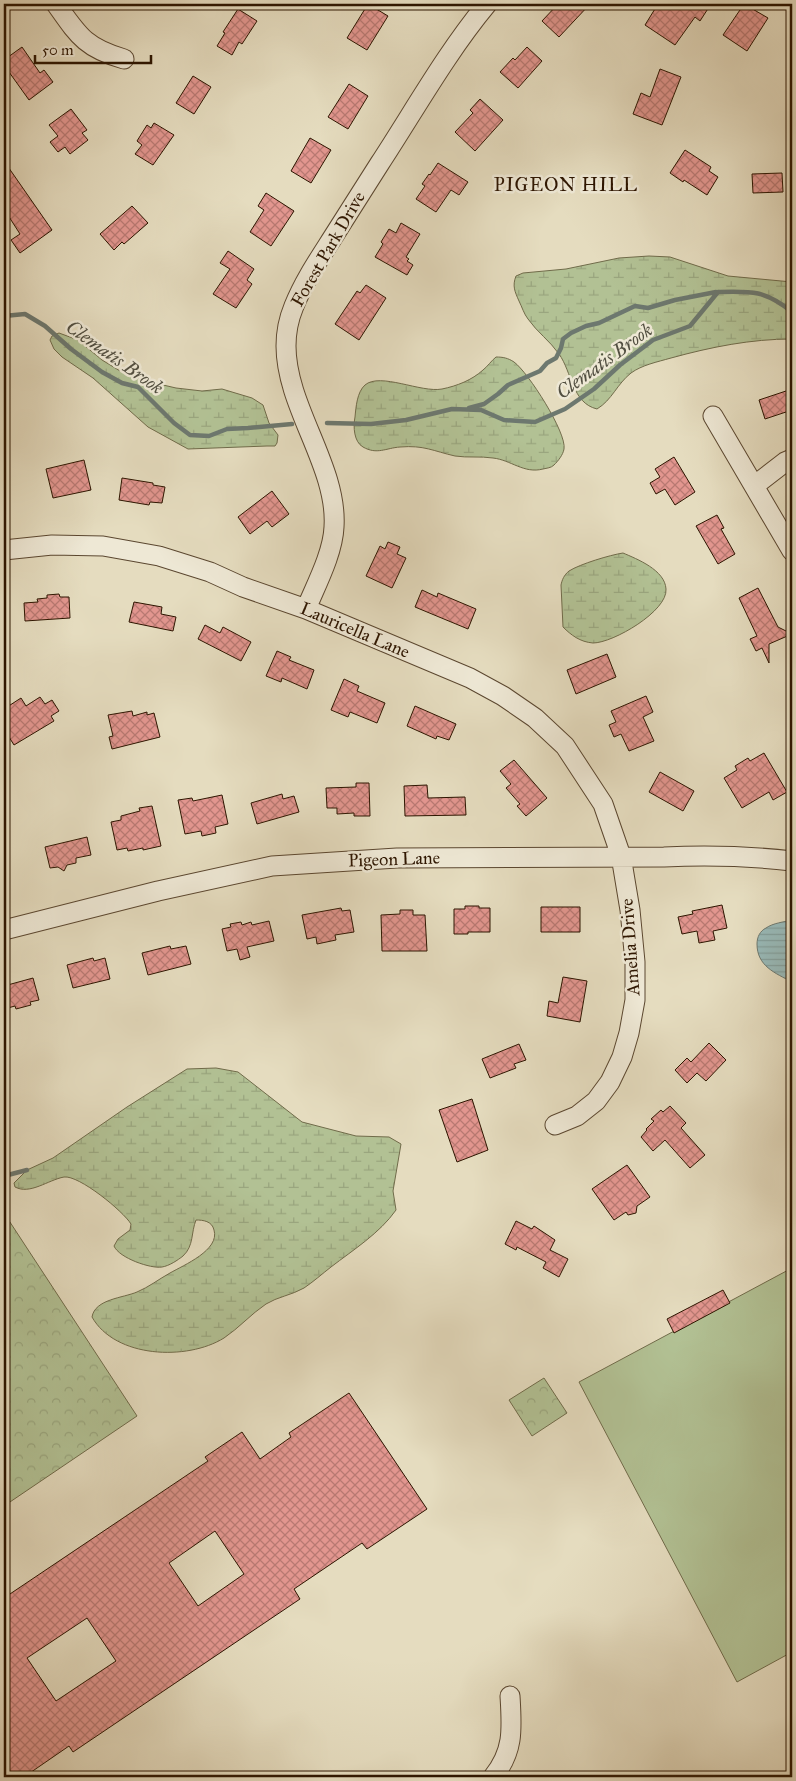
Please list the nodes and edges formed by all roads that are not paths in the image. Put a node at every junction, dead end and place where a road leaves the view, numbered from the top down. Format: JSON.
{"nodes":[{"id":1,"x":56,"y":4,"type":"edge"},
{"id":2,"x":487,"y":4,"type":"edge"},
{"id":3,"x":124,"y":59,"type":"dead end"},
{"id":4,"x":713,"y":416,"type":"dead end"},
{"id":5,"x":792,"y":459,"type":"edge"},
{"id":6,"x":754,"y":486,"type":"junction"},
{"id":7,"x":4,"y":550,"type":"edge"},
{"id":8,"x":792,"y":551,"type":"edge"},
{"id":9,"x":306,"y":609,"type":"junction"},
{"id":10,"x":621,"y":856,"type":"junction"},
{"id":11,"x":792,"y":860,"type":"edge"},
{"id":12,"x":4,"y":930,"type":"edge"},
{"id":13,"x":555,"y":1125,"type":"dead end"},
{"id":14,"x":510,"y":1696,"type":"dead end"},
{"id":15,"x":493,"y":1777,"type":"edge"}],
"edges":[{"from":1,"to":3,"type":"street"},
{"from":2,"to":9,"type":"street","name":"Forest Park Drive"},
{"from":4,"to":6,"type":"street"},
{"from":5,"to":6,"type":"street"},
{"from":6,"to":8,"type":"street"},
{"from":7,"to":9,"type":"street","name":"Lauricella Lane"},
{"from":9,"to":10,"type":"street","name":"Lauricella Lane"},
{"from":10,"to":11,"type":"street","name":"Pigeon Lane"},
{"from":10,"to":12,"type":"street","name":"Pigeon Lane"},
{"from":10,"to":13,"type":"street","name":"Amelia Drive"},
{"from":14,"to":15,"type":"street"}]}
